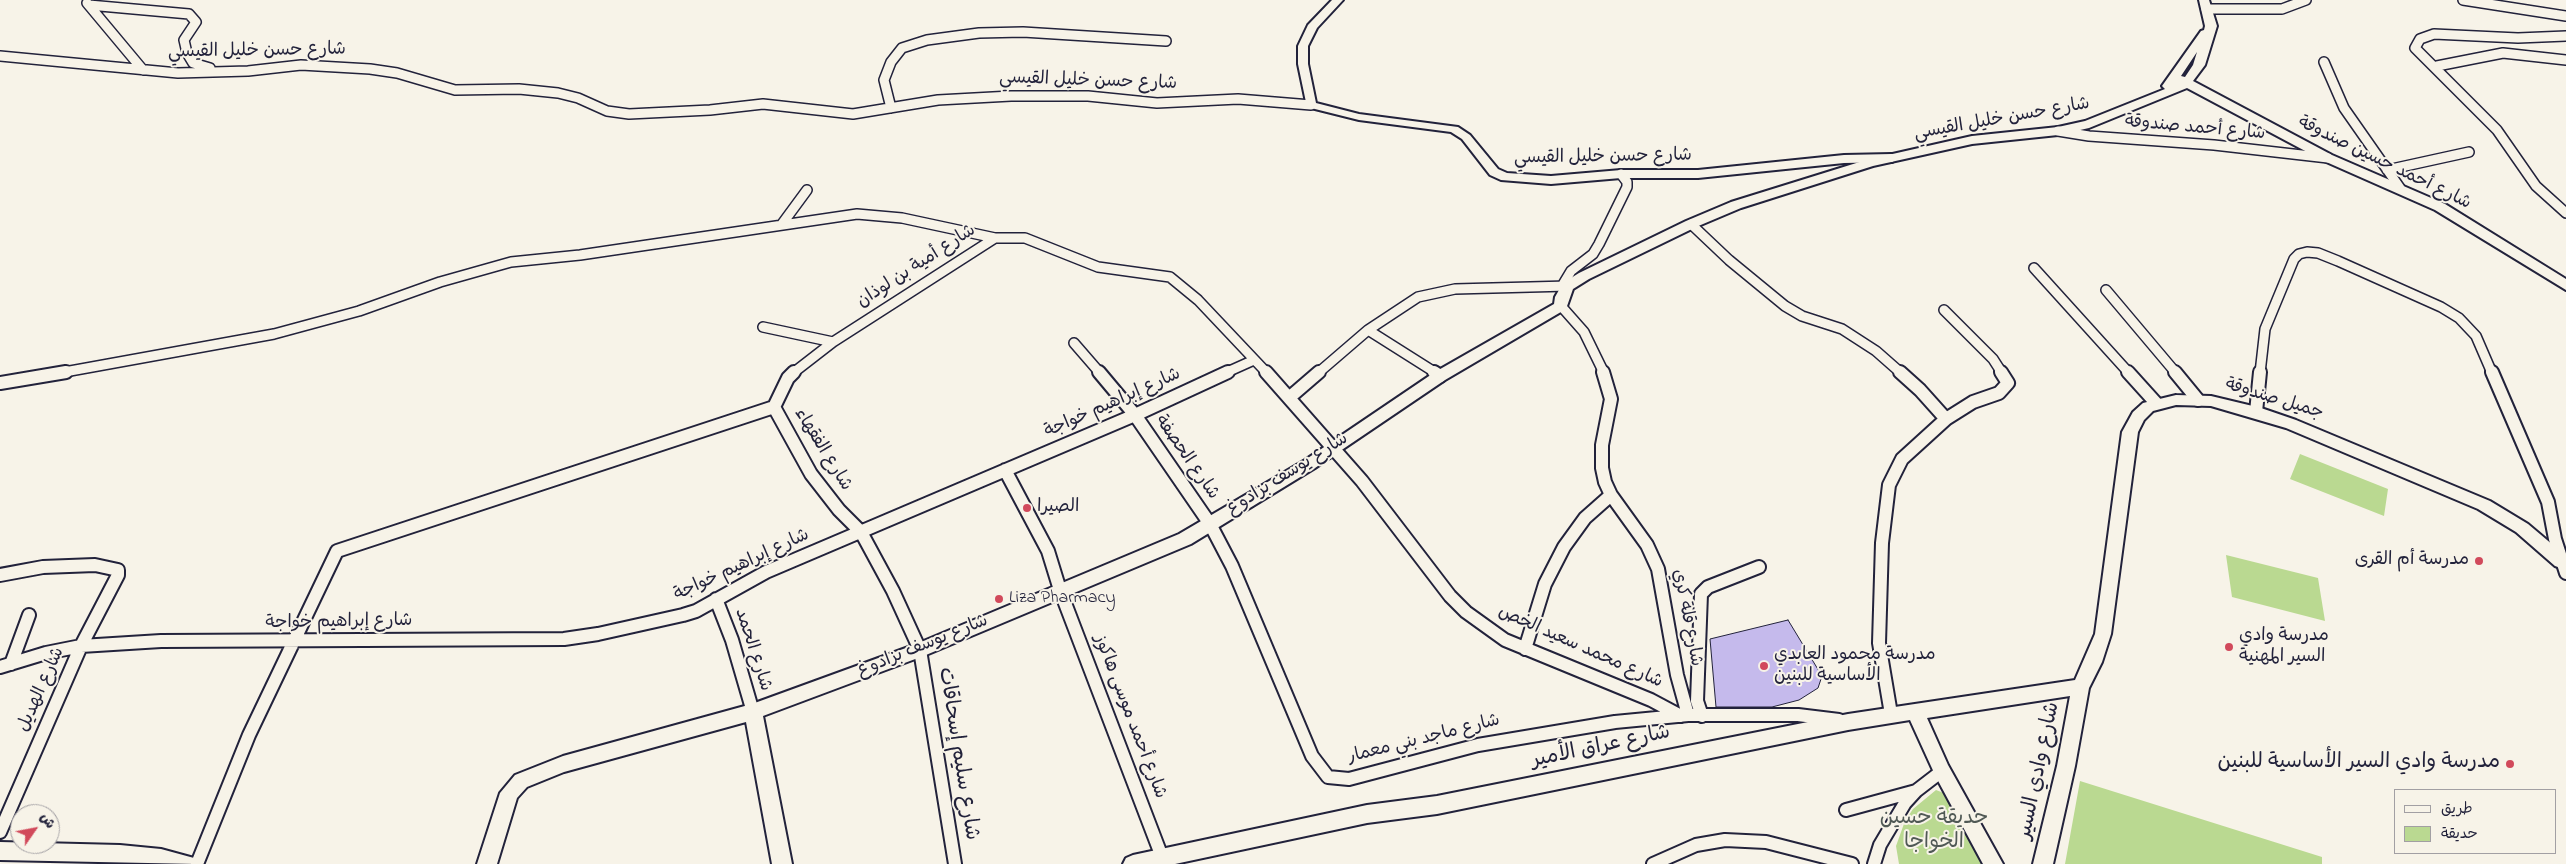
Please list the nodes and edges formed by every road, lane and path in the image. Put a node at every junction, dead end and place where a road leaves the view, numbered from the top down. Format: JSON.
{"nodes":[{"id":1,"x":1338,"y":0,"type":"edge"},
{"id":2,"x":2306,"y":0,"type":"edge"},
{"id":3,"x":2463,"y":0,"type":"edge"},
{"id":4,"x":87,"y":3,"type":"edge"},
{"id":5,"x":2205,"y":5,"type":"edge"},
{"id":6,"x":2566,"y":16,"type":"edge"},
{"id":7,"x":2210,"y":26,"type":"junction"},
{"id":8,"x":2566,"y":36,"type":"edge"},
{"id":9,"x":1166,"y":41,"type":"dead end"},
{"id":10,"x":0,"y":56,"type":"edge"},
{"id":11,"x":2566,"y":60,"type":"edge"},
{"id":12,"x":2324,"y":62,"type":"dead end"},
{"id":13,"x":2437,"y":66,"type":"junction"},
{"id":14,"x":143,"y":70,"type":"junction"},
{"id":15,"x":224,"y":71,"type":"junction"},
{"id":16,"x":2177,"y":75,"type":"junction"},
{"id":17,"x":2190,"y":80,"type":"junction"},
{"id":18,"x":2166,"y":91,"type":"junction"},
{"id":19,"x":1311,"y":106,"type":"junction"},
{"id":20,"x":891,"y":108,"type":"junction"},
{"id":21,"x":2058,"y":131,"type":"junction"},
{"id":22,"x":2468,"y":152,"type":"dead end"},
{"id":23,"x":1898,"y":158,"type":"junction"},
{"id":24,"x":2328,"y":158,"type":"junction"},
{"id":25,"x":2387,"y":170,"type":"junction"},
{"id":26,"x":1622,"y":174,"type":"junction"},
{"id":27,"x":2400,"y":188,"type":"junction"},
{"id":28,"x":807,"y":190,"type":"dead end"},
{"id":29,"x":2566,"y":213,"type":"edge"},
{"id":30,"x":782,"y":224,"type":"junction"},
{"id":31,"x":1691,"y":224,"type":"junction"},
{"id":32,"x":995,"y":238,"type":"junction"},
{"id":33,"x":2034,"y":268,"type":"dead end"},
{"id":34,"x":2566,"y":285,"type":"edge"},
{"id":35,"x":1565,"y":286,"type":"junction"},
{"id":36,"x":2106,"y":290,"type":"dead end"},
{"id":37,"x":1561,"y":306,"type":"junction"},
{"id":38,"x":1944,"y":310,"type":"dead end"},
{"id":39,"x":763,"y":327,"type":"dead end"},
{"id":40,"x":1368,"y":330,"type":"junction"},
{"id":41,"x":833,"y":342,"type":"junction"},
{"id":42,"x":1074,"y":343,"type":"dead end"},
{"id":43,"x":1254,"y":360,"type":"junction"},
{"id":44,"x":1440,"y":376,"type":"junction"},
{"id":45,"x":0,"y":382,"type":"edge"},
{"id":46,"x":1290,"y":396,"type":"junction"},
{"id":47,"x":2198,"y":400,"type":"junction"},
{"id":48,"x":2156,"y":403,"type":"junction"},
{"id":49,"x":774,"y":407,"type":"junction"},
{"id":50,"x":2256,"y":412,"type":"junction"},
{"id":51,"x":1135,"y":414,"type":"junction"},
{"id":52,"x":1946,"y":419,"type":"junction"},
{"id":53,"x":1334,"y":448,"type":"junction"},
{"id":54,"x":1005,"y":470,"type":"junction"},
{"id":55,"x":1611,"y":495,"type":"junction"},
{"id":56,"x":1210,"y":524,"type":"junction"},
{"id":57,"x":861,"y":532,"type":"junction"},
{"id":58,"x":2564,"y":566,"type":"edge"},
{"id":59,"x":1759,"y":567,"type":"dead end"},
{"id":60,"x":0,"y":575,"type":"edge"},
{"id":61,"x":1060,"y":590,"type":"junction"},
{"id":62,"x":716,"y":599,"type":"junction"},
{"id":63,"x":29,"y":615,"type":"dead end"},
{"id":64,"x":293,"y":642,"type":"junction"},
{"id":65,"x":82,"y":646,"type":"junction"},
{"id":66,"x":1525,"y":649,"type":"junction"},
{"id":67,"x":920,"y":650,"type":"junction"},
{"id":68,"x":5,"y":666,"type":"edge"},
{"id":69,"x":2080,"y":687,"type":"junction"},
{"id":70,"x":1915,"y":711,"type":"junction"},
{"id":71,"x":753,"y":712,"type":"junction"},
{"id":72,"x":1892,"y":714,"type":"junction"},
{"id":73,"x":1691,"y":716,"type":"junction"},
{"id":74,"x":1848,"y":722,"type":"junction"},
{"id":75,"x":1942,"y":771,"type":"junction"},
{"id":76,"x":1916,"y":791,"type":"junction"},
{"id":77,"x":1846,"y":810,"type":"dead end"},
{"id":78,"x":0,"y":832,"type":"edge"},
{"id":79,"x":0,"y":851,"type":"edge"},
{"id":80,"x":1162,"y":857,"type":"junction"},
{"id":81,"x":117,"y":859,"type":"edge"},
{"id":82,"x":187,"y":864,"type":"edge"},
{"id":83,"x":197,"y":864,"type":"edge"},
{"id":84,"x":486,"y":864,"type":"edge"},
{"id":85,"x":782,"y":864,"type":"edge"},
{"id":86,"x":955,"y":864,"type":"edge"},
{"id":87,"x":1133,"y":864,"type":"edge"},
{"id":88,"x":1653,"y":864,"type":"edge"},
{"id":89,"x":1852,"y":864,"type":"edge"},
{"id":90,"x":1874,"y":864,"type":"edge"},
{"id":91,"x":1993,"y":864,"type":"edge"},
{"id":92,"x":2043,"y":864,"type":"edge"}],
"edges":[{"from":1,"to":19,"type":"street"},
{"from":2,"to":5,"type":"street"},
{"from":3,"to":6,"type":"street"},
{"from":4,"to":14,"type":"street"},
{"from":4,"to":15,"type":"street"},
{"from":5,"to":7,"type":"main road"},
{"from":7,"to":16,"type":"main road"},
{"from":7,"to":17,"type":"main road"},
{"from":8,"to":13,"type":"street"},
{"from":9,"to":20,"type":"street"},
{"from":10,"to":14,"type":"street","name":"شارع حسن خليل القيسي"},
{"from":11,"to":13,"type":"street"},
{"from":12,"to":25,"type":"street"},
{"from":13,"to":29,"type":"street"},
{"from":14,"to":15,"type":"street","name":"شارع حسن خليل القيسي"},
{"from":15,"to":20,"type":"street","name":"شارع حسن خليل القيسي"},
{"from":16,"to":17,"type":"main road","name":"شارع أحمد حسين صندوقة"},
{"from":16,"to":18,"type":"main road"},
{"from":17,"to":18,"type":"main road","name":"شارع حسن خليل القيسي"},
{"from":17,"to":24,"type":"main road","name":"شارع أحمد حسين صندوقة"},
{"from":18,"to":21,"type":"main road","name":"شارع حسن خليل القيسي"},
{"from":19,"to":20,"type":"street","name":"شارع حسن خليل القيسي"},
{"from":19,"to":26,"type":"street","name":"شارع حسن خليل القيسي"},
{"from":21,"to":23,"type":"main road","name":"شارع حسن خليل القيسي"},
{"from":21,"to":24,"type":"street","name":"شارع أحمد صندوقة"},
{"from":22,"to":25,"type":"street"},
{"from":23,"to":26,"type":"street","name":"شارع حسن خليل القيسي"},
{"from":23,"to":31,"type":"main road","name":"شارع حسن خليل القيسي"},
{"from":24,"to":27,"type":"main road","name":"شارع أحمد حسين صندوقة"},
{"from":25,"to":27,"type":"street"},
{"from":26,"to":35,"type":"street"},
{"from":27,"to":34,"type":"main road","name":"شارع أحمد حسين صندوقة"},
{"from":28,"to":30,"type":"street"},
{"from":30,"to":32,"type":"street"},
{"from":30,"to":45,"type":"street"},
{"from":31,"to":35,"type":"main road","name":"شارع حسن خليل القيسي"},
{"from":31,"to":52,"type":"street"},
{"from":32,"to":41,"type":"street","name":"شارع أمية بن لوذان"},
{"from":32,"to":43,"type":"street","name":"شارع أمية بن لوذان"},
{"from":33,"to":48,"type":"street"},
{"from":35,"to":37,"type":"main road"},
{"from":35,"to":40,"type":"street","name":"شارع حسن خليل القيسي"},
{"from":36,"to":47,"type":"street"},
{"from":37,"to":44,"type":"main road","name":"شارع يوسف بزادوغ"},
{"from":37,"to":55,"type":"street","name":"شارع قلة كري"},
{"from":38,"to":52,"type":"street"},
{"from":39,"to":41,"type":"street"},
{"from":40,"to":44,"type":"street"},
{"from":40,"to":46,"type":"street","name":"شارع حسن خليل القيسي"},
{"from":41,"to":49,"type":"street","name":"شارع أمية بن لوذان"},
{"from":42,"to":51,"type":"street","name":"شارع الحصفة"},
{"from":43,"to":46,"type":"street","name":"شارع أمية بن لوذان"},
{"from":43,"to":51,"type":"street","name":"شارع إبراهيم خواجة"},
{"from":44,"to":53,"type":"main road","name":"شارع يوسف بزادوغ"},
{"from":46,"to":53,"type":"street","name":"شارع أمية بن لوذان"},
{"from":47,"to":48,"type":"main road","name":"جميل صندوقة"},
{"from":47,"to":50,"type":"main road","name":"جميل صندوقة"},
{"from":48,"to":69,"type":"main road"},
{"from":49,"to":57,"type":"street","name":"شارع الفقهاء"},
{"from":49,"to":64,"type":"street"},
{"from":50,"to":58,"type":"main road","name":"جميل صندوقة"},
{"from":50,"to":58,"type":"street"},
{"from":51,"to":54,"type":"street","name":"شارع إبراهيم خواجة"},
{"from":51,"to":56,"type":"street","name":"شارع الحصفة"},
{"from":52,"to":72,"type":"street"},
{"from":53,"to":56,"type":"main road","name":"شارع يوسف بزادوغ"},
{"from":53,"to":66,"type":"street","name":"شارع محمد سعيد الخص"},
{"from":54,"to":57,"type":"street","name":"شارع إبراهيم خواجة"},
{"from":54,"to":61,"type":"street","name":"شارع أحمد موسى هاكوز"},
{"from":55,"to":66,"type":"street"},
{"from":55,"to":73,"type":"street","name":"شارع قلة كري"},
{"from":56,"to":61,"type":"main road","name":"شارع يوسف بزادوغ"},
{"from":56,"to":73,"type":"street","name":"شارع ماجد بني معمار"},
{"from":57,"to":62,"type":"street","name":"شارع إبراهيم خواجة"},
{"from":57,"to":67,"type":"street","name":"شارع الفقهاء"},
{"from":59,"to":73,"type":"street"},
{"from":60,"to":65,"type":"street","name":"شارع الهديل"},
{"from":61,"to":67,"type":"main road","name":"شارع يوسف بزادوغ"},
{"from":61,"to":80,"type":"street","name":"شارع أحمد موسى هاكوز"},
{"from":62,"to":64,"type":"street","name":"شارع إبراهيم خواجة"},
{"from":62,"to":71,"type":"street","name":"شارع الحمد"},
{"from":63,"to":68,"type":"street"},
{"from":64,"to":65,"type":"street","name":"شارع إبراهيم خواجة"},
{"from":64,"to":83,"type":"street"},
{"from":65,"to":68,"type":"street","name":"شارع إبراهيم خواجة"},
{"from":65,"to":78,"type":"street","name":"شارع الهديل"},
{"from":66,"to":73,"type":"street","name":"شارع محمد سعيد الخص"},
{"from":67,"to":71,"type":"main road","name":"شارع يوسف بزادوغ"},
{"from":67,"to":86,"type":"street","name":"شارع سليم إسحاقات"},
{"from":69,"to":70,"type":"main road","name":"شارع عراق الأمير"},
{"from":69,"to":92,"type":"main road","name":"شارع وادي السير"},
{"from":70,"to":72,"type":"main road","name":"شارع عراق الأمير"},
{"from":70,"to":75,"type":"main road"},
{"from":71,"to":84,"type":"main road","name":"شارع يوسف بزادوغ"},
{"from":71,"to":85,"type":"main road"},
{"from":72,"to":74,"type":"main road","name":"شارع عراق الأمير"},
{"from":73,"to":74,"type":"street"},
{"from":74,"to":80,"type":"main road","name":"شارع عراق الأمير"},
{"from":75,"to":76,"type":"street"},
{"from":75,"to":91,"type":"main road"},
{"from":76,"to":77,"type":"street"},
{"from":76,"to":90,"type":"street"},
{"from":79,"to":81,"type":"main road"},
{"from":80,"to":87,"type":"main road","name":"شارع عراق الأمير"},
{"from":81,"to":82,"type":"main road"},
{"from":88,"to":89,"type":"street"}]}
